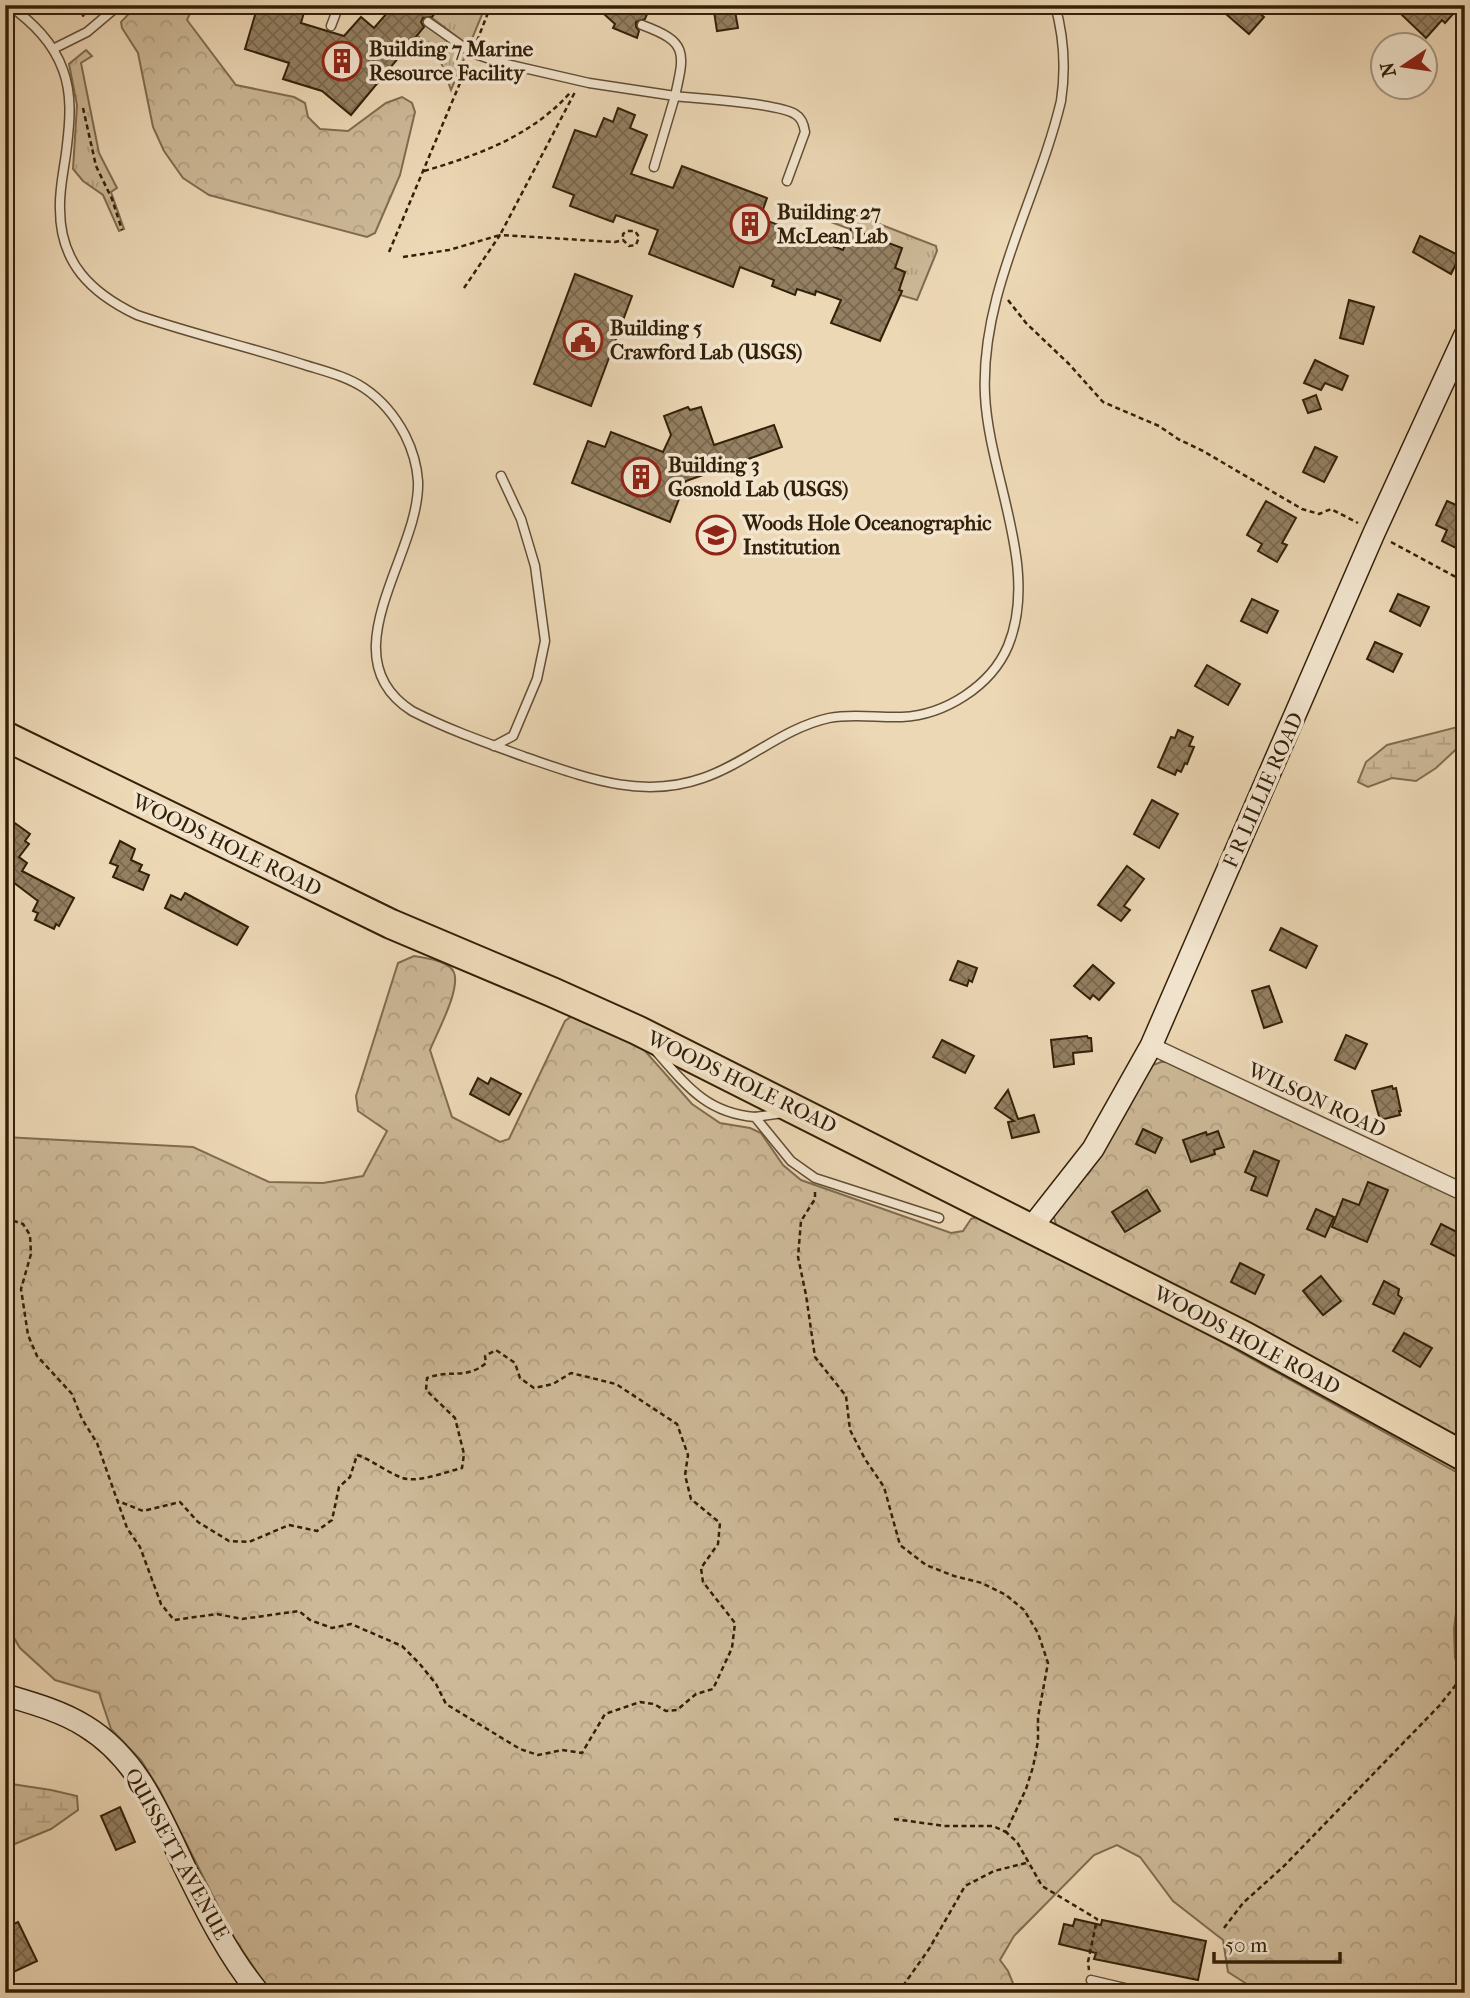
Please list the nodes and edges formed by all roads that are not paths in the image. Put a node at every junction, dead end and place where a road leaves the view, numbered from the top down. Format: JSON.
{"nodes":[{"id":1,"x":9,"y":5,"type":"edge"},
{"id":2,"x":119,"y":5,"type":"edge"},
{"id":3,"x":339,"y":5,"type":"edge"},
{"id":4,"x":1055,"y":5,"type":"edge"},
{"id":5,"x":428,"y":22,"type":"dead end"},
{"id":6,"x":642,"y":25,"type":"dead end"},
{"id":7,"x":331,"y":26,"type":"dead end"},
{"id":8,"x":53,"y":49,"type":"junction"},
{"id":9,"x":676,"y":96,"type":"junction"},
{"id":10,"x":654,"y":167,"type":"dead end"},
{"id":11,"x":787,"y":181,"type":"dead end"},
{"id":12,"x":1465,"y":335,"type":"edge"},
{"id":13,"x":501,"y":476,"type":"dead end"},
{"id":14,"x":5,"y":736,"type":"edge"},
{"id":15,"x":494,"y":746,"type":"junction"},
{"id":16,"x":637,"y":1030,"type":"junction"},
{"id":17,"x":1151,"y":1046,"type":"junction"},
{"id":18,"x":797,"y":1110,"type":"junction"},
{"id":19,"x":755,"y":1117,"type":"junction"},
{"id":20,"x":1465,"y":1192,"type":"edge"},
{"id":21,"x":939,"y":1218,"type":"dead end"},
{"id":22,"x":1031,"y":1228,"type":"junction"},
{"id":23,"x":1465,"y":1457,"type":"edge"},
{"id":24,"x":5,"y":1695,"type":"edge"},
{"id":25,"x":1091,"y":1980,"type":"road end"},
{"id":26,"x":259,"y":1993,"type":"edge"},
{"id":27,"x":1146,"y":1993,"type":"edge"}],
"edges":[{"from":1,"to":8,"type":"lane"},
{"from":2,"to":8,"type":"lane"},
{"from":3,"to":7,"type":"lane"},
{"from":4,"to":15,"type":"lane"},
{"from":5,"to":9,"type":"lane"},
{"from":6,"to":9,"type":"lane"},
{"from":8,"to":15,"type":"lane"},
{"from":9,"to":10,"type":"lane"},
{"from":9,"to":11,"type":"lane"},
{"from":12,"to":17,"type":"street","name":"F R LILLIE ROAD"},
{"from":13,"to":15,"type":"lane"},
{"from":14,"to":16,"type":"highway","name":"WOODS HOLE ROAD"},
{"from":16,"to":18,"type":"highway","name":"WOODS HOLE ROAD"},
{"from":16,"to":19,"type":"lane"},
{"from":17,"to":20,"type":"street","name":"WILSON ROAD"},
{"from":17,"to":22,"type":"street","name":"F R LILLIE ROAD"},
{"from":18,"to":19,"type":"lane"},
{"from":18,"to":22,"type":"highway","name":"WOODS HOLE ROAD"},
{"from":19,"to":21,"type":"lane"},
{"from":22,"to":23,"type":"highway","name":"WOODS HOLE ROAD"},
{"from":24,"to":26,"type":"street","name":"QUISSETT AVENUE"},
{"from":25,"to":27,"type":"lane"}]}
